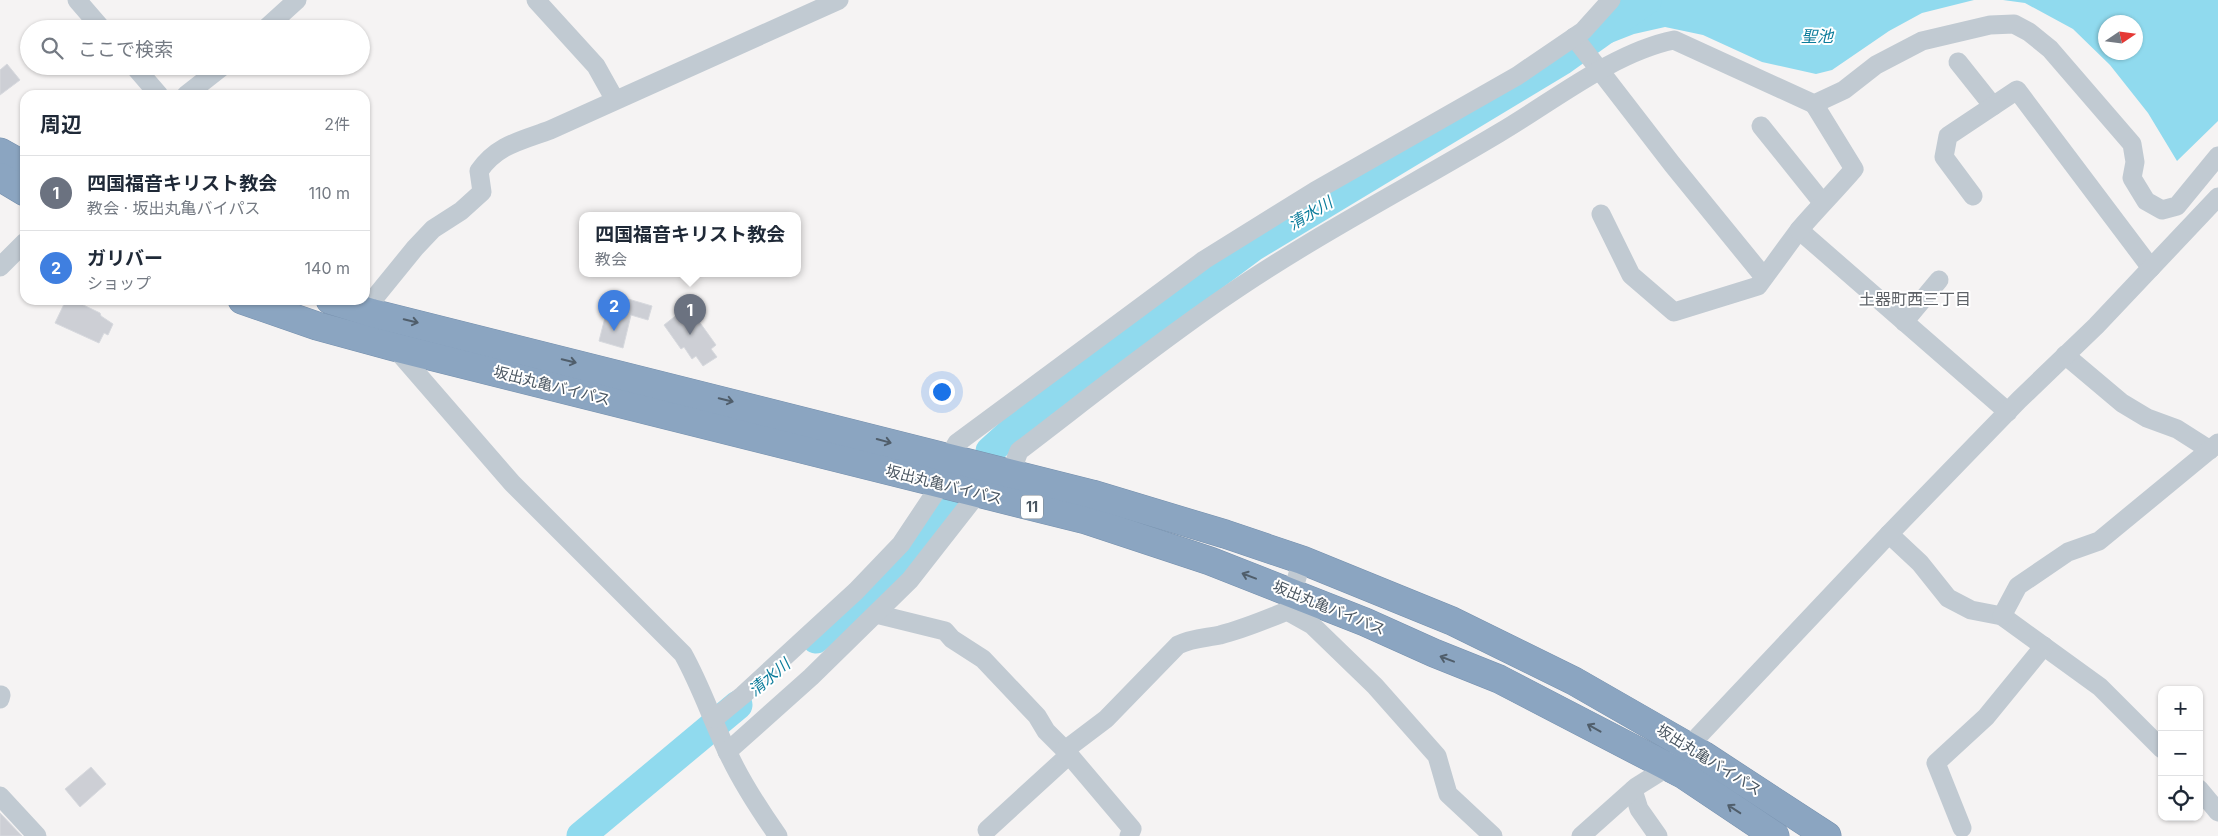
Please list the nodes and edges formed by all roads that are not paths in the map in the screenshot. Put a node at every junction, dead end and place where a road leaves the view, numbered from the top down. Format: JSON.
{"nodes":[{"id":1,"x":76,"y":0,"type":"edge"},
{"id":2,"x":297,"y":0,"type":"edge"},
{"id":3,"x":536,"y":0,"type":"edge"},
{"id":4,"x":839,"y":0,"type":"edge"},
{"id":5,"x":1611,"y":0,"type":"edge"},
{"id":6,"x":94,"y":20,"type":"edge"},
{"id":7,"x":275,"y":20,"type":"edge"},
{"id":8,"x":1574,"y":37,"type":"junction"},
{"id":9,"x":1958,"y":62,"type":"dead end"},
{"id":10,"x":1601,"y":71,"type":"junction"},
{"id":11,"x":142,"y":75,"type":"edge"},
{"id":12,"x":212,"y":75,"type":"edge"},
{"id":13,"x":156,"y":90,"type":"edge"},
{"id":14,"x":192,"y":90,"type":"edge"},
{"id":15,"x":614,"y":100,"type":"junction"},
{"id":16,"x":1814,"y":104,"type":"junction"},
{"id":17,"x":1993,"y":106,"type":"junction"},
{"id":18,"x":1761,"y":126,"type":"dead end"},
{"id":19,"x":0,"y":152,"type":"edge"},
{"id":20,"x":2218,"y":156,"type":"edge"},
{"id":21,"x":20,"y":163,"type":"edge"},
{"id":22,"x":0,"y":177,"type":"edge"},
{"id":23,"x":20,"y":189,"type":"edge"},
{"id":24,"x":1973,"y":196,"type":"dead end"},
{"id":25,"x":1822,"y":202,"type":"junction"},
{"id":26,"x":2215,"y":206,"type":"edge"},
{"id":27,"x":1601,"y":214,"type":"dead end"},
{"id":28,"x":1799,"y":230,"type":"junction"},
{"id":29,"x":20,"y":247,"type":"edge"},
{"id":30,"x":0,"y":268,"type":"edge"},
{"id":31,"x":2151,"y":268,"type":"junction"},
{"id":32,"x":1764,"y":277,"type":"junction"},
{"id":33,"x":1939,"y":280,"type":"dead end"},
{"id":34,"x":256,"y":305,"type":"edge"},
{"id":35,"x":346,"y":305,"type":"edge"},
{"id":36,"x":372,"y":313,"type":"junction"},
{"id":37,"x":1904,"y":322,"type":"junction"},
{"id":38,"x":394,"y":347,"type":"junction"},
{"id":39,"x":2066,"y":355,"type":"junction"},
{"id":40,"x":2008,"y":412,"type":"junction"},
{"id":41,"x":2214,"y":446,"type":"edge"},
{"id":42,"x":948,"y":458,"type":"junction"},
{"id":43,"x":1011,"y":472,"type":"junction"},
{"id":44,"x":941,"y":484,"type":"junction"},
{"id":45,"x":978,"y":493,"type":"junction"},
{"id":46,"x":1889,"y":534,"type":"junction"},
{"id":47,"x":1302,"y":560,"type":"junction"},
{"id":48,"x":1290,"y":602,"type":"junction"},
{"id":49,"x":876,"y":614,"type":"junction"},
{"id":50,"x":2002,"y":616,"type":"junction"},
{"id":51,"x":2044,"y":646,"type":"junction"},
{"id":52,"x":714,"y":719,"type":"junction"},
{"id":53,"x":2158,"y":745,"type":"edge"},
{"id":54,"x":1689,"y":746,"type":"junction"},
{"id":55,"x":727,"y":752,"type":"junction"},
{"id":56,"x":1067,"y":753,"type":"junction"},
{"id":57,"x":1668,"y":767,"type":"junction"},
{"id":58,"x":1632,"y":790,"type":"junction"},
{"id":59,"x":2203,"y":794,"type":"edge"},
{"id":60,"x":0,"y":796,"type":"edge"},
{"id":61,"x":2218,"y":812,"type":"edge"},
{"id":62,"x":1962,"y":828,"type":"dead end"},
{"id":63,"x":987,"y":830,"type":"dead end"},
{"id":64,"x":36,"y":836,"type":"edge"},
{"id":65,"x":778,"y":836,"type":"edge"},
{"id":66,"x":1129,"y":836,"type":"edge"},
{"id":67,"x":1493,"y":836,"type":"edge"},
{"id":68,"x":1581,"y":836,"type":"edge"},
{"id":69,"x":1658,"y":836,"type":"edge"},
{"id":70,"x":1775,"y":836,"type":"edge"},
{"id":71,"x":1827,"y":836,"type":"edge"}],
"edges":[{"from":1,"to":6,"type":"street"},
{"from":2,"to":7,"type":"street"},
{"from":3,"to":15,"type":"street"},
{"from":4,"to":15,"type":"street"},
{"from":5,"to":8,"type":"street"},
{"from":8,"to":10,"type":"street"},
{"from":8,"to":42,"type":"street"},
{"from":9,"to":17,"type":"street"},
{"from":10,"to":16,"type":"street"},
{"from":10,"to":32,"type":"street"},
{"from":10,"to":43,"type":"street"},
{"from":11,"to":13,"type":"street"},
{"from":12,"to":14,"type":"street"},
{"from":15,"to":36,"type":"street"},
{"from":16,"to":20,"type":"street"},
{"from":16,"to":25,"type":"street"},
{"from":17,"to":24,"type":"street"},
{"from":17,"to":31,"type":"street"},
{"from":18,"to":25,"type":"street"},
{"from":19,"to":21,"type":"highway"},
{"from":22,"to":23,"type":"highway"},
{"from":25,"to":28,"type":"street"},
{"from":26,"to":31,"type":"street"},
{"from":27,"to":32,"type":"street"},
{"from":28,"to":32,"type":"street"},
{"from":28,"to":37,"type":"street"},
{"from":29,"to":30,"type":"street"},
{"from":31,"to":39,"type":"street"},
{"from":33,"to":37,"type":"street"},
{"from":34,"to":38,"type":"highway","name":"坂出丸亀バイパス","number":"11"},
{"from":35,"to":36,"type":"highway","name":"坂出丸亀バイパス","number":"11"},
{"from":36,"to":42,"type":"highway","name":"坂出丸亀バイパス","number":"11","one_way":true},
{"from":37,"to":40,"type":"street"},
{"from":38,"to":44,"type":"highway","name":"坂出丸亀バイパス","number":"11"},
{"from":38,"to":52,"type":"street"},
{"from":39,"to":40,"type":"street"},
{"from":39,"to":41,"type":"street"},
{"from":40,"to":46,"type":"street"},
{"from":41,"to":50,"type":"street"},
{"from":42,"to":43,"type":"highway","name":"坂出丸亀バイパス","number":"11"},
{"from":43,"to":47,"type":"highway","name":"坂出丸亀バイパス","number":"11"},
{"from":44,"to":45,"type":"highway","name":"坂出丸亀バイパス","number":"11"},
{"from":44,"to":52,"type":"street"},
{"from":48,"to":45,"type":"highway","name":"坂出丸亀バイパス","number":"11","one_way":true},
{"from":45,"to":49,"type":"street"},
{"from":46,"to":50,"type":"street"},
{"from":46,"to":54,"type":"street"},
{"from":47,"to":48,"type":"street"},
{"from":47,"to":54,"type":"highway","name":"坂出丸亀バイパス","number":"11"},
{"from":48,"to":56,"type":"street"},
{"from":57,"to":48,"type":"highway","name":"坂出丸亀バイパス","number":"11","one_way":true},
{"from":48,"to":67,"type":"street"},
{"from":49,"to":55,"type":"street"},
{"from":49,"to":56,"type":"street"},
{"from":50,"to":51,"type":"street"},
{"from":51,"to":53,"type":"street"},
{"from":51,"to":62,"type":"street"},
{"from":52,"to":55,"type":"street"},
{"from":54,"to":57,"type":"street"},
{"from":54,"to":71,"type":"highway","name":"坂出丸亀バイパス","number":"11"},
{"from":55,"to":65,"type":"street"},
{"from":56,"to":63,"type":"street"},
{"from":56,"to":66,"type":"street"},
{"from":57,"to":58,"type":"street"},
{"from":70,"to":57,"type":"highway","name":"坂出丸亀バイパス","number":"11","one_way":true},
{"from":58,"to":68,"type":"street"},
{"from":58,"to":69,"type":"street"},
{"from":59,"to":61,"type":"street"},
{"from":60,"to":64,"type":"street"}]}
